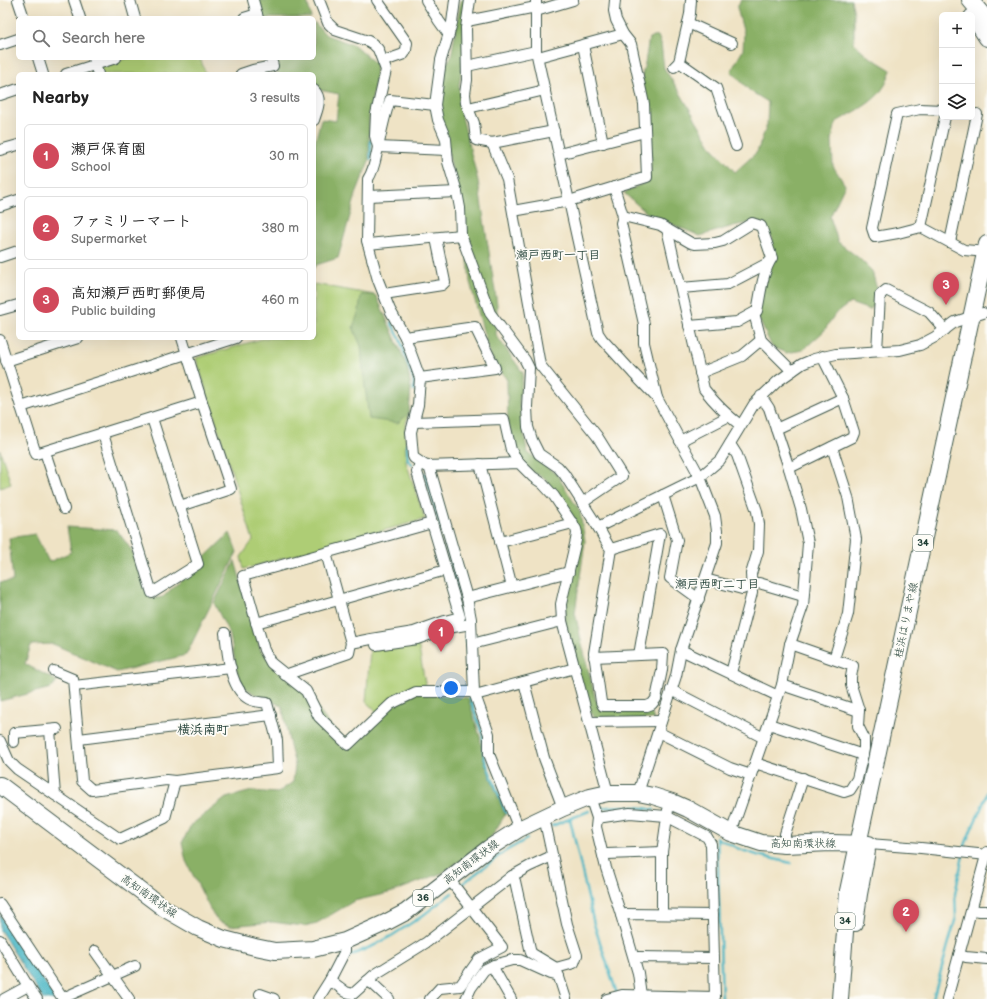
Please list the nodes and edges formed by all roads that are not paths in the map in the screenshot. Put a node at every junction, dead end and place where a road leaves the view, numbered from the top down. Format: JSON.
{"nodes":[{"id":1,"x":18,"y":0,"type":"edge"},
{"id":2,"x":74,"y":0,"type":"edge"},
{"id":3,"x":253,"y":0,"type":"edge"},
{"id":4,"x":319,"y":0,"type":"edge"},
{"id":5,"x":377,"y":0,"type":"edge"},
{"id":6,"x":426,"y":0,"type":"edge"},
{"id":7,"x":455,"y":0,"type":"edge"},
{"id":8,"x":470,"y":0,"type":"edge"},
{"id":9,"x":574,"y":0,"type":"edge"},
{"id":10,"x":615,"y":0,"type":"edge"},
{"id":11,"x":691,"y":0,"type":"edge"},
{"id":12,"x":958,"y":0,"type":"edge"},
{"id":13,"x":970,"y":0,"type":"edge"},
{"id":14,"x":133,"y":1,"type":"edge"},
{"id":15,"x":536,"y":6,"type":"edge"},
{"id":16,"x":968,"y":12,"type":"edge"},
{"id":17,"x":23,"y":16,"type":"edge"},
{"id":18,"x":79,"y":16,"type":"edge"},
{"id":19,"x":135,"y":16,"type":"edge"},
{"id":20,"x":258,"y":16,"type":"edge"},
{"id":21,"x":987,"y":20,"type":"edge"},
{"id":22,"x":975,"y":21,"type":"edge"},
{"id":23,"x":467,"y":22,"type":"junction"},
{"id":24,"x":688,"y":23,"type":"junction"},
{"id":25,"x":623,"y":34,"type":"junction"},
{"id":26,"x":448,"y":35,"type":"junction"},
{"id":27,"x":987,"y":38,"type":"edge"},
{"id":28,"x":16,"y":40,"type":"edge"},
{"id":29,"x":732,"y":43,"type":"dead end"},
{"id":30,"x":0,"y":45,"type":"edge"},
{"id":31,"x":583,"y":45,"type":"junction"},
{"id":32,"x":537,"y":54,"type":"junction"},
{"id":33,"x":39,"y":60,"type":"edge"},
{"id":34,"x":111,"y":60,"type":"edge"},
{"id":35,"x":271,"y":60,"type":"edge"},
{"id":36,"x":384,"y":61,"type":"junction"},
{"id":37,"x":95,"y":66,"type":"edge"},
{"id":38,"x":467,"y":66,"type":"junction"},
{"id":39,"x":253,"y":70,"type":"junction"},
{"id":40,"x":42,"y":72,"type":"edge"},
{"id":41,"x":73,"y":72,"type":"edge"},
{"id":42,"x":247,"y":72,"type":"edge"},
{"id":43,"x":259,"y":72,"type":"edge"},
{"id":44,"x":16,"y":90,"type":"edge"},
{"id":45,"x":545,"y":90,"type":"junction"},
{"id":46,"x":316,"y":92,"type":"edge"},
{"id":47,"x":0,"y":95,"type":"edge"},
{"id":48,"x":435,"y":105,"type":"junction"},
{"id":49,"x":316,"y":106,"type":"edge"},
{"id":50,"x":468,"y":108,"type":"junction"},
{"id":51,"x":939,"y":110,"type":"edge"},
{"id":52,"x":979,"y":114,"type":"edge"},
{"id":53,"x":944,"y":120,"type":"edge"},
{"id":54,"x":554,"y":131,"type":"junction"},
{"id":55,"x":645,"y":132,"type":"junction"},
{"id":56,"x":492,"y":143,"type":"junction"},
{"id":57,"x":603,"y":143,"type":"junction"},
{"id":58,"x":16,"y":145,"type":"edge"},
{"id":59,"x":736,"y":146,"type":"dead end"},
{"id":60,"x":378,"y":147,"type":"junction"},
{"id":61,"x":0,"y":150,"type":"edge"},
{"id":62,"x":447,"y":150,"type":"junction"},
{"id":63,"x":559,"y":154,"type":"junction"},
{"id":64,"x":614,"y":187,"type":"junction"},
{"id":65,"x":457,"y":192,"type":"junction"},
{"id":66,"x":368,"y":196,"type":"junction"},
{"id":67,"x":16,"y":201,"type":"edge"},
{"id":68,"x":569,"y":201,"type":"junction"},
{"id":69,"x":0,"y":206,"type":"edge"},
{"id":70,"x":512,"y":211,"type":"junction"},
{"id":71,"x":624,"y":216,"type":"junction"},
{"id":72,"x":921,"y":227,"type":"junction"},
{"id":73,"x":667,"y":229,"type":"junction"},
{"id":74,"x":461,"y":235,"type":"junction"},
{"id":75,"x":436,"y":238,"type":"junction"},
{"id":76,"x":950,"y":242,"type":"junction"},
{"id":77,"x":368,"y":244,"type":"junction"},
{"id":78,"x":986,"y":249,"type":"edge"},
{"id":79,"x":16,"y":252,"type":"edge"},
{"id":80,"x":0,"y":257,"type":"edge"},
{"id":81,"x":768,"y":263,"type":"junction"},
{"id":82,"x":681,"y":288,"type":"junction"},
{"id":83,"x":384,"y":294,"type":"junction"},
{"id":84,"x":987,"y":296,"type":"edge"},
{"id":85,"x":16,"y":306,"type":"edge"},
{"id":86,"x":0,"y":310,"type":"edge"},
{"id":87,"x":754,"y":313,"type":"junction"},
{"id":88,"x":977,"y":315,"type":"junction"},
{"id":89,"x":689,"y":326,"type":"junction"},
{"id":90,"x":944,"y":330,"type":"junction"},
{"id":91,"x":405,"y":337,"type":"junction"},
{"id":92,"x":0,"y":340,"type":"edge"},
{"id":93,"x":72,"y":340,"type":"edge"},
{"id":94,"x":183,"y":340,"type":"edge"},
{"id":95,"x":230,"y":340,"type":"edge"},
{"id":96,"x":761,"y":340,"type":"junction"},
{"id":97,"x":877,"y":351,"type":"junction"},
{"id":98,"x":187,"y":354,"type":"junction"},
{"id":99,"x":822,"y":356,"type":"junction"},
{"id":100,"x":6,"y":361,"type":"junction"},
{"id":101,"x":540,"y":365,"type":"junction"},
{"id":102,"x":529,"y":368,"type":"junction"},
{"id":103,"x":792,"y":371,"type":"junction"},
{"id":104,"x":700,"y":373,"type":"junction"},
{"id":105,"x":420,"y":378,"type":"junction"},
{"id":106,"x":761,"y":396,"type":"junction"},
{"id":107,"x":657,"y":398,"type":"junction"},
{"id":108,"x":843,"y":398,"type":"junction"},
{"id":109,"x":202,"y":402,"type":"junction"},
{"id":110,"x":21,"y":407,"type":"junction"},
{"id":111,"x":729,"y":416,"type":"junction"},
{"id":112,"x":152,"y":418,"type":"junction"},
{"id":113,"x":414,"y":422,"type":"junction"},
{"id":114,"x":740,"y":425,"type":"junction"},
{"id":115,"x":776,"y":429,"type":"junction"},
{"id":116,"x":103,"y":434,"type":"junction"},
{"id":117,"x":680,"y":441,"type":"junction"},
{"id":118,"x":730,"y":444,"type":"junction"},
{"id":119,"x":832,"y":447,"type":"junction"},
{"id":120,"x":45,"y":452,"type":"junction"},
{"id":121,"x":519,"y":463,"type":"junction"},
{"id":122,"x":425,"y":464,"type":"junction"},
{"id":123,"x":480,"y":464,"type":"junction"},
{"id":124,"x":788,"y":468,"type":"junction"},
{"id":125,"x":700,"y":477,"type":"junction"},
{"id":126,"x":663,"y":495,"type":"junction"},
{"id":127,"x":582,"y":503,"type":"junction"},
{"id":128,"x":180,"y":506,"type":"junction"},
{"id":129,"x":64,"y":509,"type":"dead end"},
{"id":130,"x":432,"y":523,"type":"junction"},
{"id":131,"x":573,"y":523,"type":"junction"},
{"id":132,"x":598,"y":527,"type":"junction"},
{"id":133,"x":500,"y":542,"type":"junction"},
{"id":134,"x":611,"y":549,"type":"junction"},
{"id":135,"x":326,"y":553,"type":"junction"},
{"id":136,"x":446,"y":570,"type":"junction"},
{"id":137,"x":569,"y":572,"type":"junction"},
{"id":138,"x":705,"y":579,"type":"junction"},
{"id":139,"x":752,"y":585,"type":"junction"},
{"id":140,"x":512,"y":586,"type":"junction"},
{"id":141,"x":803,"y":596,"type":"junction"},
{"id":142,"x":467,"y":598,"type":"junction"},
{"id":143,"x":699,"y":599,"type":"junction"},
{"id":144,"x":339,"y":600,"type":"junction"},
{"id":145,"x":562,"y":621,"type":"junction"},
{"id":146,"x":256,"y":623,"type":"junction"},
{"id":147,"x":471,"y":624,"type":"junction"},
{"id":148,"x":225,"y":633,"type":"dead end"},
{"id":149,"x":351,"y":643,"type":"junction"},
{"id":150,"x":472,"y":644,"type":"junction"},
{"id":151,"x":790,"y":644,"type":"junction"},
{"id":152,"x":376,"y":645,"type":"dead end"},
{"id":153,"x":682,"y":650,"type":"junction"},
{"id":154,"x":639,"y":655,"type":"junction"},
{"id":155,"x":594,"y":657,"type":"junction"},
{"id":156,"x":834,"y":659,"type":"junction"},
{"id":157,"x":231,"y":668,"type":"junction"},
{"id":158,"x":575,"y":668,"type":"junction"},
{"id":159,"x":54,"y":671,"type":"dead end"},
{"id":160,"x":731,"y":674,"type":"junction"},
{"id":161,"x":285,"y":675,"type":"junction"},
{"id":162,"x":524,"y":682,"type":"junction"},
{"id":163,"x":782,"y":685,"type":"junction"},
{"id":164,"x":74,"y":686,"type":"junction"},
{"id":165,"x":671,"y":690,"type":"junction"},
{"id":166,"x":475,"y":694,"type":"junction"},
{"id":167,"x":778,"y":696,"type":"junction"},
{"id":168,"x":859,"y":711,"type":"junction"},
{"id":169,"x":270,"y":715,"type":"junction"},
{"id":170,"x":661,"y":721,"type":"junction"},
{"id":171,"x":589,"y":722,"type":"junction"},
{"id":172,"x":769,"y":724,"type":"junction"},
{"id":173,"x":658,"y":732,"type":"junction"},
{"id":174,"x":764,"y":738,"type":"junction"},
{"id":175,"x":79,"y":739,"type":"junction"},
{"id":176,"x":0,"y":741,"type":"edge"},
{"id":177,"x":14,"y":742,"type":"dead end"},
{"id":178,"x":863,"y":755,"type":"junction"},
{"id":179,"x":755,"y":763,"type":"junction"},
{"id":180,"x":751,"y":775,"type":"junction"},
{"id":181,"x":803,"y":778,"type":"junction"},
{"id":182,"x":174,"y":781,"type":"junction"},
{"id":183,"x":0,"y":785,"type":"edge"},
{"id":184,"x":608,"y":793,"type":"junction"},
{"id":185,"x":638,"y":793,"type":"junction"},
{"id":186,"x":55,"y":795,"type":"junction"},
{"id":187,"x":590,"y":797,"type":"junction"},
{"id":188,"x":563,"y":808,"type":"junction"},
{"id":189,"x":669,"y":809,"type":"junction"},
{"id":190,"x":544,"y":817,"type":"junction"},
{"id":191,"x":597,"y":818,"type":"junction"},
{"id":192,"x":519,"y":829,"type":"junction"},
{"id":193,"x":731,"y":833,"type":"junction"},
{"id":194,"x":863,"y":843,"type":"junction"},
{"id":195,"x":785,"y":845,"type":"junction"},
{"id":196,"x":662,"y":852,"type":"junction"},
{"id":197,"x":987,"y":854,"type":"edge"},
{"id":198,"x":603,"y":855,"type":"junction"},
{"id":199,"x":552,"y":856,"type":"junction"},
{"id":200,"x":512,"y":876,"type":"junction"},
{"id":201,"x":449,"y":879,"type":"junction"},
{"id":202,"x":0,"y":904,"type":"edge"},
{"id":203,"x":471,"y":907,"type":"junction"},
{"id":204,"x":972,"y":910,"type":"junction"},
{"id":205,"x":987,"y":911,"type":"edge"},
{"id":206,"x":662,"y":914,"type":"junction"},
{"id":207,"x":621,"y":915,"type":"junction"},
{"id":208,"x":713,"y":915,"type":"junction"},
{"id":209,"x":0,"y":940,"type":"edge"},
{"id":210,"x":345,"y":941,"type":"junction"},
{"id":211,"x":95,"y":951,"type":"dead end"},
{"id":212,"x":959,"y":956,"type":"junction"},
{"id":213,"x":634,"y":958,"type":"junction"},
{"id":214,"x":714,"y":958,"type":"junction"},
{"id":215,"x":987,"y":959,"type":"edge"},
{"id":216,"x":494,"y":965,"type":"junction"},
{"id":217,"x":135,"y":966,"type":"dead end"},
{"id":218,"x":558,"y":972,"type":"junction"},
{"id":219,"x":112,"y":976,"type":"junction"},
{"id":220,"x":330,"y":980,"type":"junction"},
{"id":221,"x":367,"y":981,"type":"junction"},
{"id":222,"x":28,"y":986,"type":"junction"},
{"id":223,"x":260,"y":994,"type":"dead end"},
{"id":224,"x":641,"y":994,"type":"junction"},
{"id":225,"x":4,"y":999,"type":"edge"},
{"id":226,"x":37,"y":999,"type":"edge"},
{"id":227,"x":63,"y":999,"type":"edge"},
{"id":228,"x":129,"y":999,"type":"edge"},
{"id":229,"x":274,"y":999,"type":"edge"},
{"id":230,"x":318,"y":999,"type":"edge"},
{"id":231,"x":389,"y":999,"type":"edge"},
{"id":232,"x":430,"y":999,"type":"edge"},
{"id":233,"x":466,"y":999,"type":"edge"},
{"id":234,"x":511,"y":999,"type":"edge"},
{"id":235,"x":566,"y":999,"type":"edge"},
{"id":236,"x":609,"y":999,"type":"edge"},
{"id":237,"x":840,"y":999,"type":"edge"},
{"id":238,"x":850,"y":999,"type":"edge"},
{"id":239,"x":949,"y":999,"type":"edge"}],
"edges":[{"from":1,"to":17,"type":"street"},
{"from":2,"to":18,"type":"street"},
{"from":3,"to":20,"type":"street"},
{"from":4,"to":36,"type":"street"},
{"from":5,"to":36,"type":"street"},
{"from":6,"to":26,"type":"street"},
{"from":7,"to":26,"type":"street"},
{"from":8,"to":23,"type":"street"},
{"from":9,"to":15,"type":"street"},
{"from":10,"to":25,"type":"street"},
{"from":11,"to":24,"type":"street"},
{"from":12,"to":16,"type":"main road"},
{"from":13,"to":21,"type":"main road"},
{"from":14,"to":19,"type":"street"},
{"from":15,"to":23,"type":"street"},
{"from":15,"to":32,"type":"street"},
{"from":22,"to":27,"type":"main road"},
{"from":23,"to":38,"type":"street"},
{"from":24,"to":29,"type":"street"},
{"from":24,"to":59,"type":"street"},
{"from":25,"to":31,"type":"street"},
{"from":25,"to":55,"type":"street"},
{"from":26,"to":48,"type":"street"},
{"from":28,"to":30,"type":"street"},
{"from":31,"to":32,"type":"street"},
{"from":31,"to":57,"type":"street"},
{"from":32,"to":38,"type":"street"},
{"from":32,"to":45,"type":"street"},
{"from":33,"to":40,"type":"street"},
{"from":34,"to":37,"type":"street"},
{"from":35,"to":39,"type":"street"},
{"from":36,"to":60,"type":"street"},
{"from":37,"to":41,"type":"street"},
{"from":38,"to":50,"type":"street"},
{"from":39,"to":42,"type":"street"},
{"from":39,"to":43,"type":"street"},
{"from":44,"to":47,"type":"street"},
{"from":45,"to":50,"type":"street"},
{"from":45,"to":54,"type":"street"},
{"from":46,"to":49,"type":"street"},
{"from":48,"to":60,"type":"street"},
{"from":48,"to":62,"type":"street"},
{"from":50,"to":56,"type":"street"},
{"from":51,"to":72,"type":"street"},
{"from":52,"to":76,"type":"street"},
{"from":53,"to":72,"type":"street"},
{"from":54,"to":56,"type":"street"},
{"from":54,"to":63,"type":"street"},
{"from":55,"to":57,"type":"street"},
{"from":55,"to":64,"type":"street"},
{"from":56,"to":70,"type":"street"},
{"from":57,"to":63,"type":"street"},
{"from":58,"to":61,"type":"street"},
{"from":60,"to":62,"type":"street"},
{"from":60,"to":66,"type":"street"},
{"from":62,"to":65,"type":"street"},
{"from":63,"to":68,"type":"street"},
{"from":64,"to":68,"type":"street"},
{"from":64,"to":71,"type":"street"},
{"from":65,"to":66,"type":"street"},
{"from":65,"to":74,"type":"street"},
{"from":66,"to":77,"type":"street"},
{"from":67,"to":69,"type":"street"},
{"from":68,"to":70,"type":"street"},
{"from":68,"to":107,"type":"street"},
{"from":70,"to":101,"type":"street"},
{"from":71,"to":73,"type":"street"},
{"from":71,"to":107,"type":"street"},
{"from":72,"to":76,"type":"street"},
{"from":73,"to":81,"type":"street"},
{"from":73,"to":82,"type":"street"},
{"from":74,"to":75,"type":"street"},
{"from":74,"to":102,"type":"street"},
{"from":75,"to":77,"type":"street"},
{"from":75,"to":83,"type":"street"},
{"from":76,"to":78,"type":"street"},
{"from":77,"to":83,"type":"street"},
{"from":78,"to":88,"type":"main road","name":"桂浜はりまや線","number":"34"},
{"from":79,"to":80,"type":"street"},
{"from":81,"to":82,"type":"street"},
{"from":81,"to":87,"type":"street"},
{"from":82,"to":89,"type":"street"},
{"from":83,"to":91,"type":"street"},
{"from":84,"to":88,"type":"main road","name":"桂浜はりまや線","number":"34"},
{"from":85,"to":86,"type":"street"},
{"from":87,"to":89,"type":"street"},
{"from":87,"to":96,"type":"street"},
{"from":88,"to":90,"type":"street"},
{"from":88,"to":194,"type":"main road","name":"桂浜はりまや線","number":"34"},
{"from":89,"to":104,"type":"street"},
{"from":90,"to":97,"type":"street"},
{"from":90,"to":97,"type":"street"},
{"from":91,"to":105,"type":"street"},
{"from":91,"to":105,"type":"street"},
{"from":92,"to":100,"type":"street"},
{"from":93,"to":100,"type":"street"},
{"from":94,"to":98,"type":"street"},
{"from":95,"to":98,"type":"street"},
{"from":96,"to":103,"type":"street"},
{"from":96,"to":104,"type":"street"},
{"from":97,"to":99,"type":"street"},
{"from":98,"to":109,"type":"street"},
{"from":98,"to":110,"type":"street"},
{"from":99,"to":103,"type":"street"},
{"from":99,"to":108,"type":"street"},
{"from":100,"to":110,"type":"street"},
{"from":101,"to":102,"type":"street"},
{"from":101,"to":127,"type":"street"},
{"from":102,"to":127,"type":"street"},
{"from":103,"to":106,"type":"street"},
{"from":104,"to":111,"type":"street"},
{"from":105,"to":113,"type":"street"},
{"from":106,"to":114,"type":"street"},
{"from":106,"to":115,"type":"street"},
{"from":107,"to":117,"type":"street"},
{"from":108,"to":115,"type":"street"},
{"from":108,"to":119,"type":"street"},
{"from":109,"to":112,"type":"street"},
{"from":109,"to":128,"type":"street"},
{"from":110,"to":120,"type":"street"},
{"from":111,"to":114,"type":"street"},
{"from":111,"to":117,"type":"street"},
{"from":112,"to":116,"type":"street"},
{"from":112,"to":128,"type":"street"},
{"from":113,"to":121,"type":"street"},
{"from":113,"to":122,"type":"street"},
{"from":114,"to":118,"type":"street"},
{"from":115,"to":124,"type":"street"},
{"from":116,"to":120,"type":"street"},
{"from":116,"to":128,"type":"street"},
{"from":117,"to":125,"type":"street"},
{"from":118,"to":125,"type":"street"},
{"from":118,"to":139,"type":"street"},
{"from":119,"to":124,"type":"street"},
{"from":119,"to":156,"type":"street"},
{"from":120,"to":129,"type":"street"},
{"from":121,"to":123,"type":"street"},
{"from":121,"to":131,"type":"street"},
{"from":122,"to":123,"type":"street"},
{"from":122,"to":130,"type":"street"},
{"from":122,"to":142,"type":"street"},
{"from":123,"to":133,"type":"street"},
{"from":124,"to":141,"type":"street"},
{"from":125,"to":126,"type":"street"},
{"from":125,"to":138,"type":"street"},
{"from":126,"to":132,"type":"street"},
{"from":126,"to":143,"type":"street"},
{"from":127,"to":132,"type":"street"},
{"from":130,"to":135,"type":"street"},
{"from":130,"to":136,"type":"street"},
{"from":131,"to":133,"type":"street"},
{"from":131,"to":137,"type":"street"},
{"from":132,"to":134,"type":"street"},
{"from":133,"to":140,"type":"street"},
{"from":134,"to":154,"type":"street"},
{"from":134,"to":155,"type":"street"},
{"from":135,"to":144,"type":"street"},
{"from":135,"to":146,"type":"street"},
{"from":136,"to":144,"type":"street"},
{"from":136,"to":149,"type":"street"},
{"from":137,"to":140,"type":"street"},
{"from":137,"to":145,"type":"street"},
{"from":138,"to":139,"type":"street"},
{"from":138,"to":143,"type":"street"},
{"from":139,"to":141,"type":"street"},
{"from":139,"to":160,"type":"street"},
{"from":140,"to":142,"type":"street"},
{"from":141,"to":151,"type":"street"},
{"from":142,"to":147,"type":"street"},
{"from":143,"to":153,"type":"street"},
{"from":144,"to":146,"type":"street"},
{"from":144,"to":149,"type":"street"},
{"from":145,"to":150,"type":"street"},
{"from":145,"to":158,"type":"street"},
{"from":146,"to":161,"type":"street"},
{"from":147,"to":150,"type":"street"},
{"from":147,"to":152,"type":"street"},
{"from":148,"to":157,"type":"street"},
{"from":149,"to":161,"type":"street"},
{"from":150,"to":166,"type":"street"},
{"from":151,"to":156,"type":"street"},
{"from":151,"to":163,"type":"street"},
{"from":153,"to":160,"type":"street"},
{"from":153,"to":165,"type":"street"},
{"from":154,"to":155,"type":"street"},
{"from":154,"to":155,"type":"street"},
{"from":156,"to":168,"type":"street"},
{"from":157,"to":164,"type":"street"},
{"from":157,"to":169,"type":"street"},
{"from":158,"to":162,"type":"street"},
{"from":158,"to":171,"type":"street"},
{"from":159,"to":164,"type":"street"},
{"from":160,"to":167,"type":"street"},
{"from":161,"to":166,"type":"street"},
{"from":162,"to":166,"type":"street"},
{"from":162,"to":188,"type":"street"},
{"from":163,"to":167,"type":"street"},
{"from":163,"to":168,"type":"street"},
{"from":164,"to":175,"type":"street"},
{"from":165,"to":170,"type":"street"},
{"from":165,"to":174,"type":"street"},
{"from":166,"to":192,"type":"street"},
{"from":167,"to":172,"type":"street"},
{"from":168,"to":178,"type":"street"},
{"from":169,"to":175,"type":"street"},
{"from":169,"to":182,"type":"street"},
{"from":170,"to":171,"type":"street"},
{"from":170,"to":173,"type":"street"},
{"from":171,"to":184,"type":"street"},
{"from":172,"to":174,"type":"street"},
{"from":172,"to":178,"type":"street"},
{"from":173,"to":180,"type":"street"},
{"from":173,"to":185,"type":"street"},
{"from":174,"to":179,"type":"street"},
{"from":175,"to":182,"type":"street"},
{"from":176,"to":186,"type":"street"},
{"from":177,"to":186,"type":"street"},
{"from":178,"to":181,"type":"street"},
{"from":179,"to":180,"type":"street"},
{"from":179,"to":181,"type":"street"},
{"from":180,"to":193,"type":"street"},
{"from":181,"to":195,"type":"street"},
{"from":182,"to":186,"type":"street"},
{"from":183,"to":210,"type":"main road","name":"高知南環状線","number":"36"},
{"from":184,"to":185,"type":"main road","name":"高知南環状線","number":"36"},
{"from":184,"to":187,"type":"main road","name":"高知南環状線","number":"36"},
{"from":185,"to":189,"type":"main road","name":"高知南環状線","number":"36"},
{"from":187,"to":188,"type":"main road","name":"高知南環状線","number":"36"},
{"from":187,"to":191,"type":"street"},
{"from":188,"to":190,"type":"main road","name":"高知南環状線","number":"36"},
{"from":189,"to":191,"type":"street"},
{"from":189,"to":193,"type":"main road","name":"高知南環状線","number":"36"},
{"from":189,"to":196,"type":"street"},
{"from":189,"to":208,"type":"street"},
{"from":190,"to":192,"type":"main road","name":"高知南環状線","number":"36"},
{"from":190,"to":199,"type":"street"},
{"from":191,"to":198,"type":"street"},
{"from":192,"to":201,"type":"main road","name":"高知南環状線","number":"36"},
{"from":193,"to":195,"type":"main road","name":"高知南環状線","number":"36"},
{"from":194,"to":195,"type":"main road","name":"高知南環状線","number":"36"},
{"from":194,"to":197,"type":"street"},
{"from":194,"to":237,"type":"main road","name":"桂浜はりまや線","number":"34"},
{"from":194,"to":238,"type":"main road","name":"桂浜はりまや線","number":"34"},
{"from":196,"to":198,"type":"street"},
{"from":196,"to":206,"type":"street"},
{"from":197,"to":204,"type":"street"},
{"from":198,"to":207,"type":"street"},
{"from":199,"to":200,"type":"street"},
{"from":199,"to":218,"type":"street"},
{"from":200,"to":203,"type":"street"},
{"from":200,"to":218,"type":"street"},
{"from":201,"to":203,"type":"street"},
{"from":201,"to":210,"type":"main road","name":"高知南環状線","number":"36"},
{"from":202,"to":227,"type":"street"},
{"from":203,"to":221,"type":"street"},
{"from":203,"to":232,"type":"street"},
{"from":204,"to":205,"type":"street"},
{"from":204,"to":212,"type":"street"},
{"from":206,"to":207,"type":"street"},
{"from":206,"to":208,"type":"street"},
{"from":207,"to":213,"type":"street"},
{"from":208,"to":214,"type":"street"},
{"from":209,"to":222,"type":"street"},
{"from":210,"to":220,"type":"street"},
{"from":211,"to":219,"type":"street"},
{"from":212,"to":215,"type":"street"},
{"from":212,"to":239,"type":"street"},
{"from":213,"to":214,"type":"street"},
{"from":213,"to":224,"type":"street"},
{"from":214,"to":224,"type":"street"},
{"from":216,"to":218,"type":"street"},
{"from":216,"to":233,"type":"street"},
{"from":216,"to":234,"type":"street"},
{"from":217,"to":219,"type":"street"},
{"from":218,"to":235,"type":"street"},
{"from":219,"to":227,"type":"street"},
{"from":219,"to":228,"type":"street"},
{"from":220,"to":221,"type":"street"},
{"from":220,"to":230,"type":"street"},
{"from":221,"to":231,"type":"street"},
{"from":222,"to":225,"type":"street"},
{"from":222,"to":226,"type":"street"},
{"from":223,"to":229,"type":"street"},
{"from":224,"to":236,"type":"street"}]}
